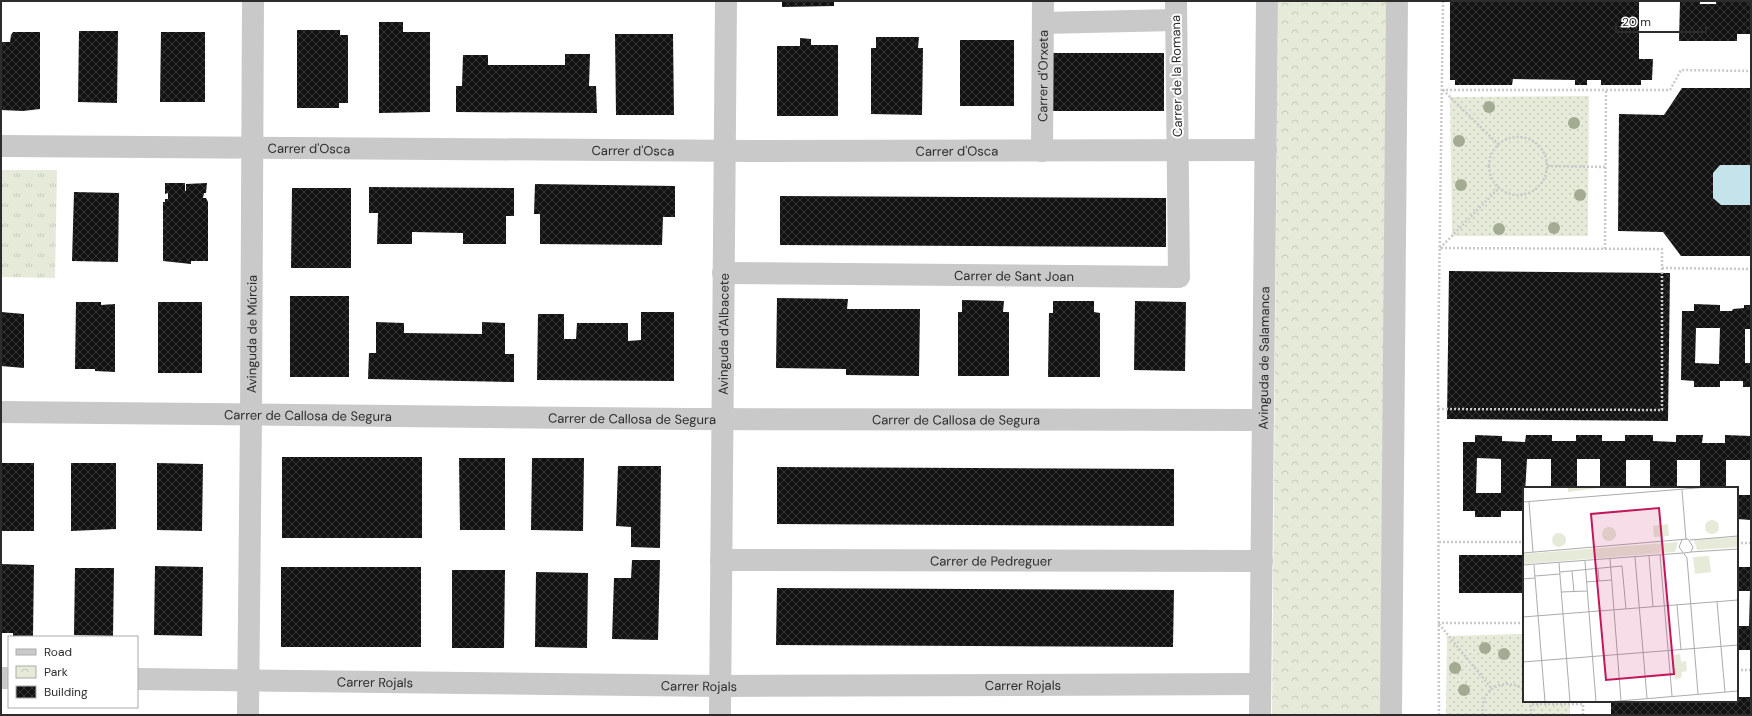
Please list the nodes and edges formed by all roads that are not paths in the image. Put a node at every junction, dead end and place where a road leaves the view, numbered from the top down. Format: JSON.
{"nodes":[{"id":1,"x":253,"y":1,"type":"edge"},
{"id":2,"x":726,"y":1,"type":"edge"},
{"id":3,"x":1044,"y":1,"type":"edge"},
{"id":4,"x":1267,"y":1,"type":"edge"},
{"id":5,"x":1397,"y":1,"type":"edge"},
{"id":6,"x":1176,"y":10,"type":"edge"},
{"id":7,"x":1043,"y":23,"type":"junction"},
{"id":8,"x":1,"y":146,"type":"edge"},
{"id":9,"x":252,"y":148,"type":"junction"},
{"id":10,"x":1177,"y":150,"type":"junction"},
{"id":11,"x":1266,"y":150,"type":"junction"},
{"id":12,"x":724,"y":151,"type":"junction"},
{"id":13,"x":1042,"y":151,"type":"junction"},
{"id":14,"x":723,"y":273,"type":"junction"},
{"id":15,"x":1,"y":412,"type":"edge"},
{"id":16,"x":252,"y":415,"type":"junction"},
{"id":17,"x":722,"y":419,"type":"junction"},
{"id":18,"x":1263,"y":420,"type":"junction"},
{"id":19,"x":721,"y":560,"type":"junction"},
{"id":20,"x":1262,"y":561,"type":"junction"},
{"id":21,"x":138,"y":679,"type":"edge"},
{"id":22,"x":248,"y":680,"type":"junction"},
{"id":23,"x":1260,"y":684,"type":"junction"},
{"id":24,"x":720,"y":686,"type":"junction"},
{"id":25,"x":248,"y":715,"type":"edge"},
{"id":26,"x":720,"y":715,"type":"edge"},
{"id":27,"x":1260,"y":715,"type":"edge"},
{"id":28,"x":1391,"y":715,"type":"edge"}],
"edges":[{"from":1,"to":9,"type":"street","name":"Avinguda de Múrcia"},
{"from":2,"to":12,"type":"street","name":"Avinguda d'Albacete"},
{"from":3,"to":7,"type":"street","name":"Carrer d'Orxeta"},
{"from":4,"to":11,"type":"street","name":"Avinguda de Salamanca"},
{"from":5,"to":28,"type":"street"},
{"from":6,"to":7,"type":"street"},
{"from":6,"to":10,"type":"street","name":"Carrer de la Romana"},
{"from":7,"to":13,"type":"street","name":"Carrer d'Orxeta"},
{"from":8,"to":9,"type":"street","name":"Carrer d'Osca"},
{"from":9,"to":12,"type":"street","name":"Carrer d'Osca"},
{"from":9,"to":16,"type":"street","name":"Avinguda de Múrcia"},
{"from":10,"to":11,"type":"street","name":"Carrer d'Osca"},
{"from":10,"to":13,"type":"street","name":"Carrer d'Osca"},
{"from":10,"to":14,"type":"street","name":"Carrer de Sant Joan"},
{"from":11,"to":18,"type":"street","name":"Avinguda de Salamanca"},
{"from":12,"to":13,"type":"street","name":"Carrer d'Osca"},
{"from":12,"to":14,"type":"street","name":"Avinguda d'Albacete"},
{"from":14,"to":17,"type":"street","name":"Avinguda d'Albacete"},
{"from":15,"to":16,"type":"street","name":"Carrer de Callosa de Segura"},
{"from":16,"to":17,"type":"street","name":"Carrer de Callosa de Segura"},
{"from":16,"to":22,"type":"street","name":"Avinguda de Múrcia"},
{"from":17,"to":18,"type":"street","name":"Carrer de Callosa de Segura"},
{"from":17,"to":19,"type":"street","name":"Avinguda d'Albacete"},
{"from":18,"to":20,"type":"street","name":"Avinguda de Salamanca"},
{"from":19,"to":20,"type":"street","name":"Carrer de Pedreguer"},
{"from":19,"to":24,"type":"street","name":"Avinguda d'Albacete"},
{"from":20,"to":23,"type":"street","name":"Avinguda de Salamanca"},
{"from":21,"to":22,"type":"street","name":"Carrer Rojals"},
{"from":22,"to":24,"type":"street","name":"Carrer Rojals"},
{"from":22,"to":25,"type":"street","name":"Avinguda de Múrcia"},
{"from":23,"to":24,"type":"street","name":"Carrer Rojals"},
{"from":23,"to":27,"type":"street","name":"Avinguda de Salamanca"},
{"from":24,"to":26,"type":"street","name":"Avinguda d'Albacete"}]}
